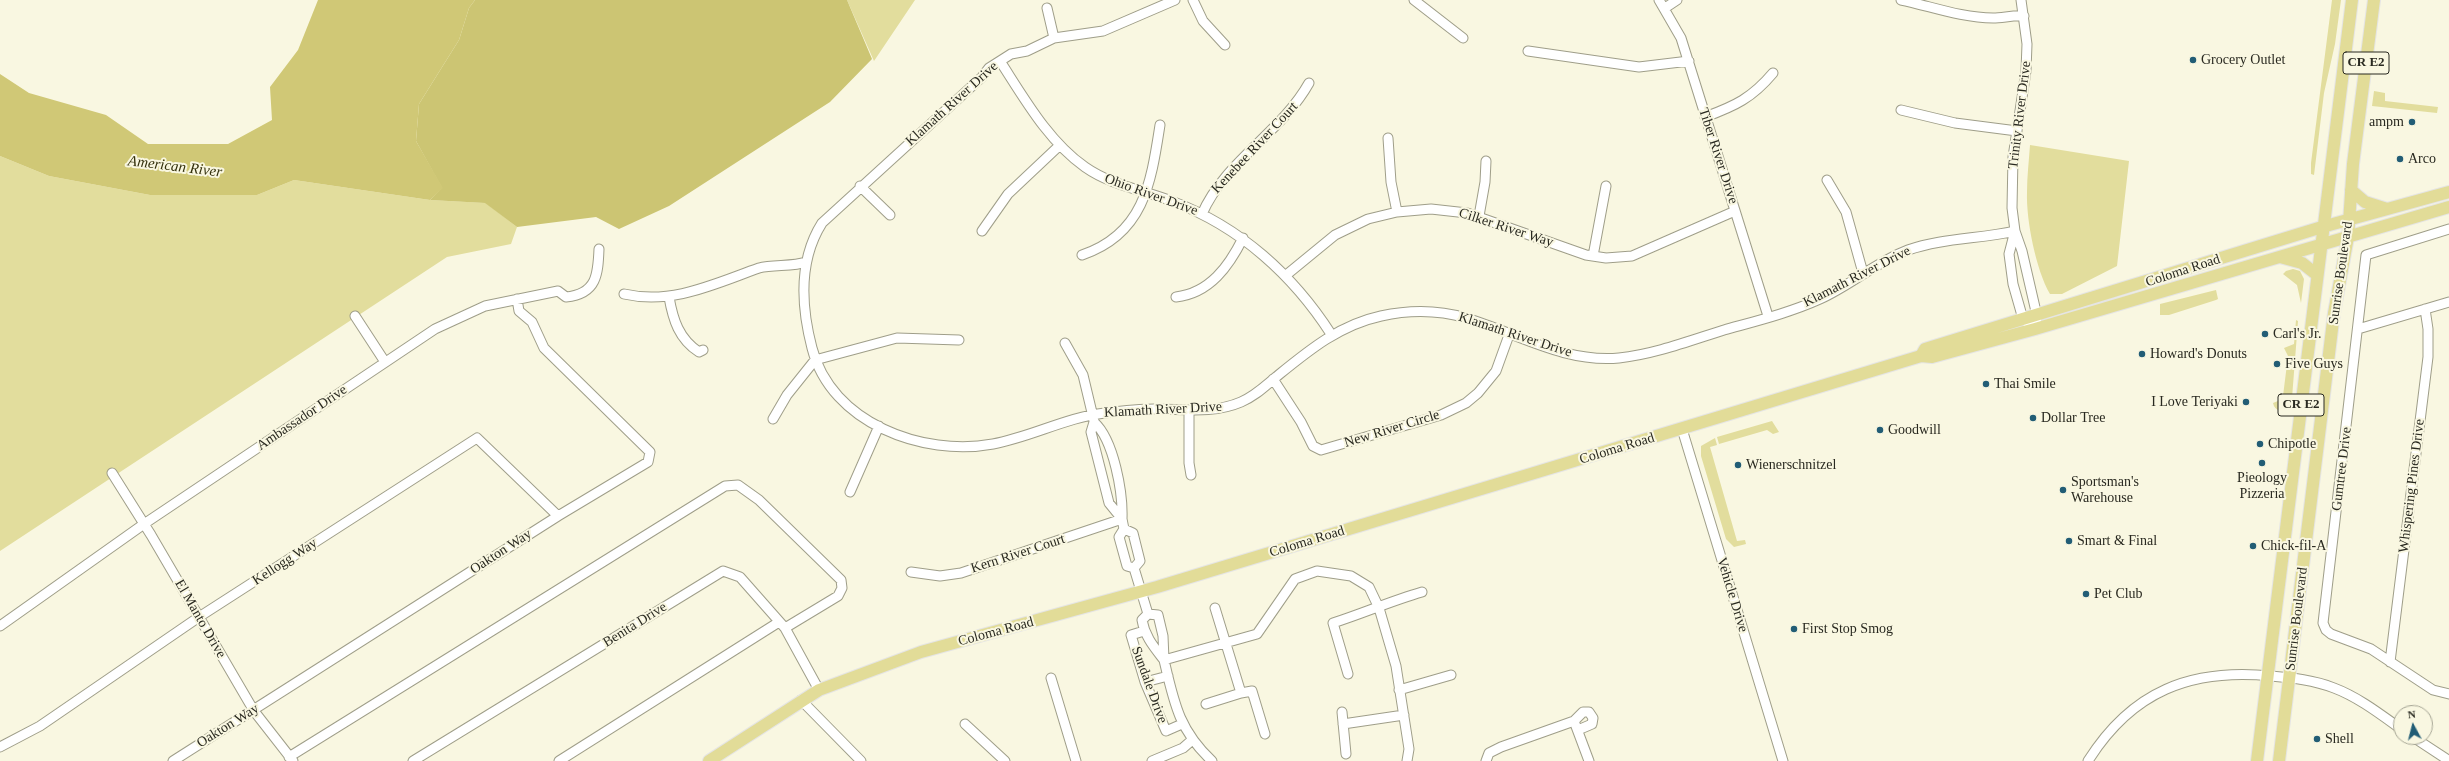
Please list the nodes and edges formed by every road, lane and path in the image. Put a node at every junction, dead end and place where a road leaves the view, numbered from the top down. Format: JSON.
{"nodes":[{"id":1,"x":1175,"y":0,"type":"edge"},
{"id":2,"x":1193,"y":0,"type":"edge"},
{"id":3,"x":1414,"y":0,"type":"edge"},
{"id":4,"x":1659,"y":0,"type":"edge"},
{"id":5,"x":1676,"y":0,"type":"edge"},
{"id":6,"x":1900,"y":0,"type":"edge"},
{"id":7,"x":2021,"y":0,"type":"edge"},
{"id":8,"x":2352,"y":0,"type":"edge"},
{"id":9,"x":2374,"y":0,"type":"edge"},
{"id":10,"x":1047,"y":8,"type":"dead end"},
{"id":11,"x":1665,"y":8,"type":"junction"},
{"id":12,"x":2024,"y":16,"type":"junction"},
{"id":13,"x":1054,"y":38,"type":"junction"},
{"id":14,"x":1462,"y":38,"type":"dead end"},
{"id":15,"x":1225,"y":45,"type":"dead end"},
{"id":16,"x":1528,"y":51,"type":"dead end"},
{"id":17,"x":1000,"y":61,"type":"junction"},
{"id":18,"x":1689,"y":61,"type":"junction"},
{"id":19,"x":1773,"y":72,"type":"dead end"},
{"id":20,"x":1309,"y":83,"type":"dead end"},
{"id":21,"x":1901,"y":110,"type":"dead end"},
{"id":22,"x":1705,"y":117,"type":"junction"},
{"id":23,"x":1160,"y":125,"type":"dead end"},
{"id":24,"x":2017,"y":131,"type":"junction"},
{"id":25,"x":1388,"y":138,"type":"dead end"},
{"id":26,"x":1060,"y":145,"type":"junction"},
{"id":27,"x":1486,"y":161,"type":"dead end"},
{"id":28,"x":1827,"y":180,"type":"dead end"},
{"id":29,"x":860,"y":186,"type":"junction"},
{"id":30,"x":1606,"y":186,"type":"dead end"},
{"id":31,"x":2351,"y":190,"type":"junction"},
{"id":32,"x":1146,"y":191,"type":"junction"},
{"id":33,"x":2449,"y":192,"type":"edge"},
{"id":34,"x":2449,"y":207,"type":"edge"},
{"id":35,"x":1735,"y":210,"type":"junction"},
{"id":36,"x":2388,"y":210,"type":"junction"},
{"id":37,"x":1397,"y":212,"type":"junction"},
{"id":38,"x":1202,"y":214,"type":"junction"},
{"id":39,"x":890,"y":215,"type":"dead end"},
{"id":40,"x":1479,"y":216,"type":"junction"},
{"id":41,"x":2349,"y":220,"type":"junction"},
{"id":42,"x":2322,"y":227,"type":"junction"},
{"id":43,"x":2449,"y":229,"type":"edge"},
{"id":44,"x":982,"y":231,"type":"dead end"},
{"id":45,"x":2015,"y":231,"type":"junction"},
{"id":46,"x":2348,"y":237,"type":"junction"},
{"id":47,"x":1243,"y":238,"type":"junction"},
{"id":48,"x":2321,"y":244,"type":"junction"},
{"id":49,"x":598,"y":249,"type":"dead end"},
{"id":50,"x":1082,"y":255,"type":"dead end"},
{"id":51,"x":1593,"y":256,"type":"junction"},
{"id":52,"x":2280,"y":257,"type":"junction"},
{"id":53,"x":806,"y":262,"type":"junction"},
{"id":54,"x":1863,"y":273,"type":"junction"},
{"id":55,"x":2316,"y":274,"type":"junction"},
{"id":56,"x":1285,"y":276,"type":"junction"},
{"id":57,"x":624,"y":294,"type":"dead end"},
{"id":58,"x":669,"y":297,"type":"junction"},
{"id":59,"x":1176,"y":297,"type":"dead end"},
{"id":60,"x":517,"y":299,"type":"junction"},
{"id":61,"x":2449,"y":302,"type":"edge"},
{"id":62,"x":2425,"y":310,"type":"junction"},
{"id":63,"x":355,"y":316,"type":"dead end"},
{"id":64,"x":1768,"y":316,"type":"junction"},
{"id":65,"x":2037,"y":316,"type":"junction"},
{"id":66,"x":2023,"y":319,"type":"junction"},
{"id":67,"x":2035,"y":329,"type":"junction"},
{"id":68,"x":2358,"y":329,"type":"junction"},
{"id":69,"x":1331,"y":334,"type":"junction"},
{"id":70,"x":1509,"y":335,"type":"junction"},
{"id":71,"x":958,"y":340,"type":"dead end"},
{"id":72,"x":1065,"y":343,"type":"dead end"},
{"id":73,"x":703,"y":350,"type":"dead end"},
{"id":74,"x":1920,"y":356,"type":"junction"},
{"id":75,"x":815,"y":360,"type":"junction"},
{"id":76,"x":385,"y":362,"type":"junction"},
{"id":77,"x":1273,"y":379,"type":"junction"},
{"id":78,"x":1189,"y":411,"type":"junction"},
{"id":79,"x":773,"y":419,"type":"dead end"},
{"id":80,"x":1093,"y":419,"type":"junction"},
{"id":81,"x":879,"y":426,"type":"junction"},
{"id":82,"x":1682,"y":429,"type":"junction"},
{"id":83,"x":112,"y":473,"type":"dead end"},
{"id":84,"x":1191,"y":475,"type":"dead end"},
{"id":85,"x":850,"y":492,"type":"dead end"},
{"id":86,"x":558,"y":516,"type":"junction"},
{"id":87,"x":1122,"y":519,"type":"junction"},
{"id":88,"x":144,"y":524,"type":"junction"},
{"id":89,"x":1124,"y":529,"type":"junction"},
{"id":90,"x":1134,"y":568,"type":"junction"},
{"id":91,"x":911,"y":572,"type":"dead end"},
{"id":92,"x":1140,"y":591,"type":"junction"},
{"id":93,"x":1422,"y":592,"type":"dead end"},
{"id":94,"x":1215,"y":608,"type":"dead end"},
{"id":95,"x":1379,"y":608,"type":"junction"},
{"id":96,"x":1148,"y":614,"type":"junction"},
{"id":97,"x":199,"y":617,"type":"junction"},
{"id":98,"x":782,"y":625,"type":"junction"},
{"id":99,"x":0,"y":626,"type":"edge"},
{"id":100,"x":1144,"y":631,"type":"junction"},
{"id":101,"x":1226,"y":644,"type":"junction"},
{"id":102,"x":1164,"y":660,"type":"junction"},
{"id":103,"x":2390,"y":662,"type":"junction"},
{"id":104,"x":1348,"y":674,"type":"dead end"},
{"id":105,"x":1451,"y":675,"type":"dead end"},
{"id":106,"x":2268,"y":675,"type":"junction"},
{"id":107,"x":1168,"y":676,"type":"junction"},
{"id":108,"x":1051,"y":678,"type":"dead end"},
{"id":109,"x":2290,"y":678,"type":"junction"},
{"id":110,"x":1146,"y":682,"type":"junction"},
{"id":111,"x":820,"y":690,"type":"junction"},
{"id":112,"x":1399,"y":690,"type":"junction"},
{"id":113,"x":1241,"y":693,"type":"junction"},
{"id":114,"x":2449,"y":694,"type":"edge"},
{"id":115,"x":801,"y":700,"type":"junction"},
{"id":116,"x":1206,"y":704,"type":"dead end"},
{"id":117,"x":254,"y":710,"type":"junction"},
{"id":118,"x":1342,"y":712,"type":"dead end"},
{"id":119,"x":1404,"y":715,"type":"junction"},
{"id":120,"x":1574,"y":721,"type":"junction"},
{"id":121,"x":965,"y":724,"type":"dead end"},
{"id":122,"x":1182,"y":724,"type":"junction"},
{"id":123,"x":1343,"y":724,"type":"junction"},
{"id":124,"x":2393,"y":724,"type":"edge"},
{"id":125,"x":1578,"y":730,"type":"junction"},
{"id":126,"x":1265,"y":734,"type":"dead end"},
{"id":127,"x":1191,"y":741,"type":"junction"},
{"id":128,"x":2427,"y":745,"type":"edge"},
{"id":129,"x":0,"y":747,"type":"edge"},
{"id":130,"x":1346,"y":754,"type":"dead end"},
{"id":131,"x":2448,"y":757,"type":"edge"},
{"id":132,"x":291,"y":759,"type":"edge"},
{"id":133,"x":711,"y":760,"type":"edge"},
{"id":134,"x":173,"y":761,"type":"edge"},
{"id":135,"x":413,"y":761,"type":"edge"},
{"id":136,"x":559,"y":761,"type":"edge"},
{"id":137,"x":861,"y":761,"type":"edge"},
{"id":138,"x":1005,"y":761,"type":"edge"},
{"id":139,"x":1076,"y":761,"type":"edge"},
{"id":140,"x":1152,"y":761,"type":"edge"},
{"id":141,"x":1212,"y":761,"type":"edge"},
{"id":142,"x":1407,"y":761,"type":"edge"},
{"id":143,"x":1486,"y":761,"type":"edge"},
{"id":144,"x":1589,"y":761,"type":"edge"},
{"id":145,"x":1783,"y":761,"type":"edge"},
{"id":146,"x":2088,"y":761,"type":"edge"},
{"id":147,"x":2257,"y":761,"type":"edge"},
{"id":148,"x":2279,"y":761,"type":"edge"}],
"edges":[{"from":1,"to":13,"type":"street","name":"Klamath River Drive"},
{"from":2,"to":15,"type":"street"},
{"from":3,"to":14,"type":"street"},
{"from":4,"to":11,"type":"street","name":"Tiber River Drive"},
{"from":5,"to":11,"type":"street"},
{"from":6,"to":12,"type":"street"},
{"from":7,"to":12,"type":"street","name":"Trinity River Drive"},
{"from":8,"to":42,"type":"main road","name":"Sunrise Boulevard","number":"CR E2"},
{"from":9,"to":31,"type":"main road","name":"Sunrise Boulevard","number":"CR E2"},
{"from":10,"to":13,"type":"street"},
{"from":11,"to":18,"type":"street","name":"Tiber River Drive"},
{"from":12,"to":24,"type":"street","name":"Trinity River Drive"},
{"from":13,"to":17,"type":"street","name":"Klamath River Drive"},
{"from":16,"to":18,"type":"street"},
{"from":17,"to":26,"type":"street","name":"Ohio River Drive"},
{"from":17,"to":29,"type":"street","name":"Klamath River Drive"},
{"from":18,"to":22,"type":"street","name":"Tiber River Drive"},
{"from":19,"to":22,"type":"street"},
{"from":20,"to":38,"type":"street","name":"Kenebee River Court"},
{"from":21,"to":24,"type":"street"},
{"from":22,"to":35,"type":"street","name":"Tiber River Drive"},
{"from":23,"to":32,"type":"street"},
{"from":24,"to":45,"type":"street","name":"Trinity River Drive"},
{"from":25,"to":37,"type":"street"},
{"from":26,"to":32,"type":"street","name":"Ohio River Drive"},
{"from":26,"to":44,"type":"street"},
{"from":27,"to":40,"type":"street"},
{"from":28,"to":54,"type":"street"},
{"from":29,"to":39,"type":"street"},
{"from":29,"to":53,"type":"street","name":"Klamath River Drive"},
{"from":30,"to":51,"type":"street"},
{"from":31,"to":36,"type":"main road"},
{"from":31,"to":41,"type":"main road","name":"Sunrise Boulevard","number":"CR E2"},
{"from":32,"to":38,"type":"street","name":"Ohio River Drive"},
{"from":32,"to":50,"type":"street"},
{"from":33,"to":36,"type":"main road","name":"Coloma Road"},
{"from":34,"to":46,"type":"main road","name":"Coloma Road"},
{"from":35,"to":51,"type":"street","name":"Cilker River Way"},
{"from":35,"to":64,"type":"street","name":"Tiber River Drive"},
{"from":36,"to":41,"type":"main road","name":"Coloma Road"},
{"from":37,"to":40,"type":"street","name":"Cilker River Way"},
{"from":37,"to":56,"type":"street","name":"Cilker River Way"},
{"from":38,"to":47,"type":"street","name":"Ohio River Drive"},
{"from":40,"to":51,"type":"street","name":"Cilker River Way"},
{"from":41,"to":42,"type":"main road","name":"Coloma Road"},
{"from":41,"to":46,"type":"main road","name":"Sunrise Boulevard","number":"CR E2"},
{"from":42,"to":48,"type":"main road","name":"Sunrise Boulevard","number":"CR E2"},
{"from":42,"to":65,"type":"main road","name":"Coloma Road"},
{"from":43,"to":68,"type":"street","name":"Gumtree Drive"},
{"from":45,"to":54,"type":"street","name":"Klamath River Drive"},
{"from":45,"to":65,"type":"street","name":"Trinity River Drive"},
{"from":45,"to":66,"type":"street","name":"Trinity River Drive"},
{"from":46,"to":48,"type":"main road","name":"Coloma Road"},
{"from":46,"to":109,"type":"main road","name":"Sunrise Boulevard","number":"CR E2"},
{"from":47,"to":56,"type":"street","name":"Ohio River Drive"},
{"from":47,"to":59,"type":"street"},
{"from":48,"to":52,"type":"main road","name":"Coloma Road"},
{"from":48,"to":55,"type":"main road","name":"Sunrise Boulevard","number":"CR E2"},
{"from":49,"to":60,"type":"street","name":"Ambassador Drive"},
{"from":52,"to":55,"type":"main road"},
{"from":52,"to":67,"type":"main road","name":"Coloma Road"},
{"from":53,"to":58,"type":"street"},
{"from":53,"to":75,"type":"street","name":"Klamath River Drive"},
{"from":54,"to":64,"type":"street","name":"Klamath River Drive"},
{"from":55,"to":106,"type":"main road","name":"Sunrise Boulevard","number":"CR E2"},
{"from":56,"to":69,"type":"street","name":"Ohio River Drive"},
{"from":57,"to":58,"type":"street"},
{"from":58,"to":73,"type":"street"},
{"from":60,"to":76,"type":"street","name":"Ambassador Drive"},
{"from":60,"to":86,"type":"street","name":"Oakton Way"},
{"from":61,"to":62,"type":"street"},
{"from":62,"to":68,"type":"street"},
{"from":62,"to":103,"type":"street","name":"Whispering Pines Drive"},
{"from":63,"to":76,"type":"street"},
{"from":64,"to":70,"type":"street","name":"Klamath River Drive"},
{"from":65,"to":66,"type":"main road","name":"Coloma Road"},
{"from":65,"to":67,"type":"street","name":"Trinity River Drive"},
{"from":66,"to":67,"type":"street"},
{"from":66,"to":74,"type":"main road","name":"Coloma Road"},
{"from":67,"to":74,"type":"main road","name":"Coloma Road"},
{"from":68,"to":103,"type":"street","name":"Gumtree Drive"},
{"from":69,"to":70,"type":"street","name":"Klamath River Drive"},
{"from":69,"to":77,"type":"street","name":"Klamath River Drive"},
{"from":70,"to":77,"type":"street","name":"New River Circle"},
{"from":71,"to":75,"type":"street"},
{"from":72,"to":80,"type":"street"},
{"from":74,"to":82,"type":"main road","name":"Coloma Road"},
{"from":75,"to":79,"type":"street"},
{"from":75,"to":81,"type":"street","name":"Klamath River Drive"},
{"from":76,"to":88,"type":"street","name":"Ambassador Drive"},
{"from":77,"to":78,"type":"street","name":"Klamath River Drive"},
{"from":78,"to":80,"type":"street","name":"Klamath River Drive"},
{"from":78,"to":84,"type":"street"},
{"from":80,"to":81,"type":"street","name":"Klamath River Drive"},
{"from":80,"to":87,"type":"street"},
{"from":80,"to":87,"type":"street"},
{"from":81,"to":85,"type":"street"},
{"from":82,"to":92,"type":"main road","name":"Coloma Road"},
{"from":82,"to":145,"type":"street","name":"Vehicle Drive"},
{"from":83,"to":88,"type":"street","name":"El Manto Drive"},
{"from":86,"to":97,"type":"street","name":"Kellogg Way"},
{"from":86,"to":117,"type":"street","name":"Oakton Way"},
{"from":87,"to":89,"type":"street"},
{"from":87,"to":91,"type":"street","name":"Kern River Court"},
{"from":88,"to":97,"type":"street","name":"El Manto Drive"},
{"from":88,"to":99,"type":"street","name":"Ambassador Drive"},
{"from":89,"to":90,"type":"street"},
{"from":89,"to":90,"type":"street"},
{"from":90,"to":92,"type":"street"},
{"from":92,"to":96,"type":"street"},
{"from":92,"to":111,"type":"main road","name":"Coloma Road"},
{"from":93,"to":95,"type":"street"},
{"from":94,"to":101,"type":"street"},
{"from":95,"to":101,"type":"street"},
{"from":95,"to":104,"type":"street"},
{"from":95,"to":112,"type":"street"},
{"from":96,"to":100,"type":"street"},
{"from":96,"to":102,"type":"street"},
{"from":97,"to":117,"type":"street","name":"El Manto Drive"},
{"from":97,"to":129,"type":"street","name":"Kellogg Way"},
{"from":98,"to":111,"type":"street","name":"Benita Drive"},
{"from":98,"to":132,"type":"street"},
{"from":98,"to":135,"type":"street","name":"Benita Drive"},
{"from":98,"to":136,"type":"street"},
{"from":100,"to":102,"type":"street"},
{"from":100,"to":110,"type":"street","name":"Sundale Drive"},
{"from":101,"to":102,"type":"street"},
{"from":101,"to":113,"type":"street"},
{"from":102,"to":107,"type":"street"},
{"from":103,"to":114,"type":"street","name":"Gumtree Drive"},
{"from":105,"to":112,"type":"street"},
{"from":106,"to":109,"type":"street"},
{"from":106,"to":146,"type":"street"},
{"from":106,"to":147,"type":"main road","name":"Sunrise Boulevard","number":"CR E2"},
{"from":107,"to":110,"type":"street"},
{"from":107,"to":122,"type":"street"},
{"from":108,"to":139,"type":"street"},
{"from":109,"to":124,"type":"street"},
{"from":109,"to":148,"type":"main road","name":"Sunrise Boulevard","number":"CR E2"},
{"from":110,"to":122,"type":"street","name":"Sundale Drive"},
{"from":111,"to":115,"type":"main road","name":"Coloma Road"},
{"from":112,"to":119,"type":"street"},
{"from":113,"to":116,"type":"street"},
{"from":113,"to":126,"type":"street"},
{"from":115,"to":133,"type":"main road","name":"Coloma Road"},
{"from":115,"to":137,"type":"street"},
{"from":117,"to":132,"type":"street","name":"El Manto Drive"},
{"from":117,"to":134,"type":"street","name":"Oakton Way"},
{"from":118,"to":123,"type":"street"},
{"from":119,"to":123,"type":"street"},
{"from":119,"to":142,"type":"street"},
{"from":120,"to":125,"type":"street"},
{"from":120,"to":125,"type":"street"},
{"from":120,"to":143,"type":"street"},
{"from":121,"to":138,"type":"street"},
{"from":122,"to":127,"type":"street"},
{"from":123,"to":130,"type":"street"},
{"from":125,"to":144,"type":"street"},
{"from":127,"to":140,"type":"street"},
{"from":127,"to":141,"type":"street"},
{"from":128,"to":131,"type":"street"}]}
